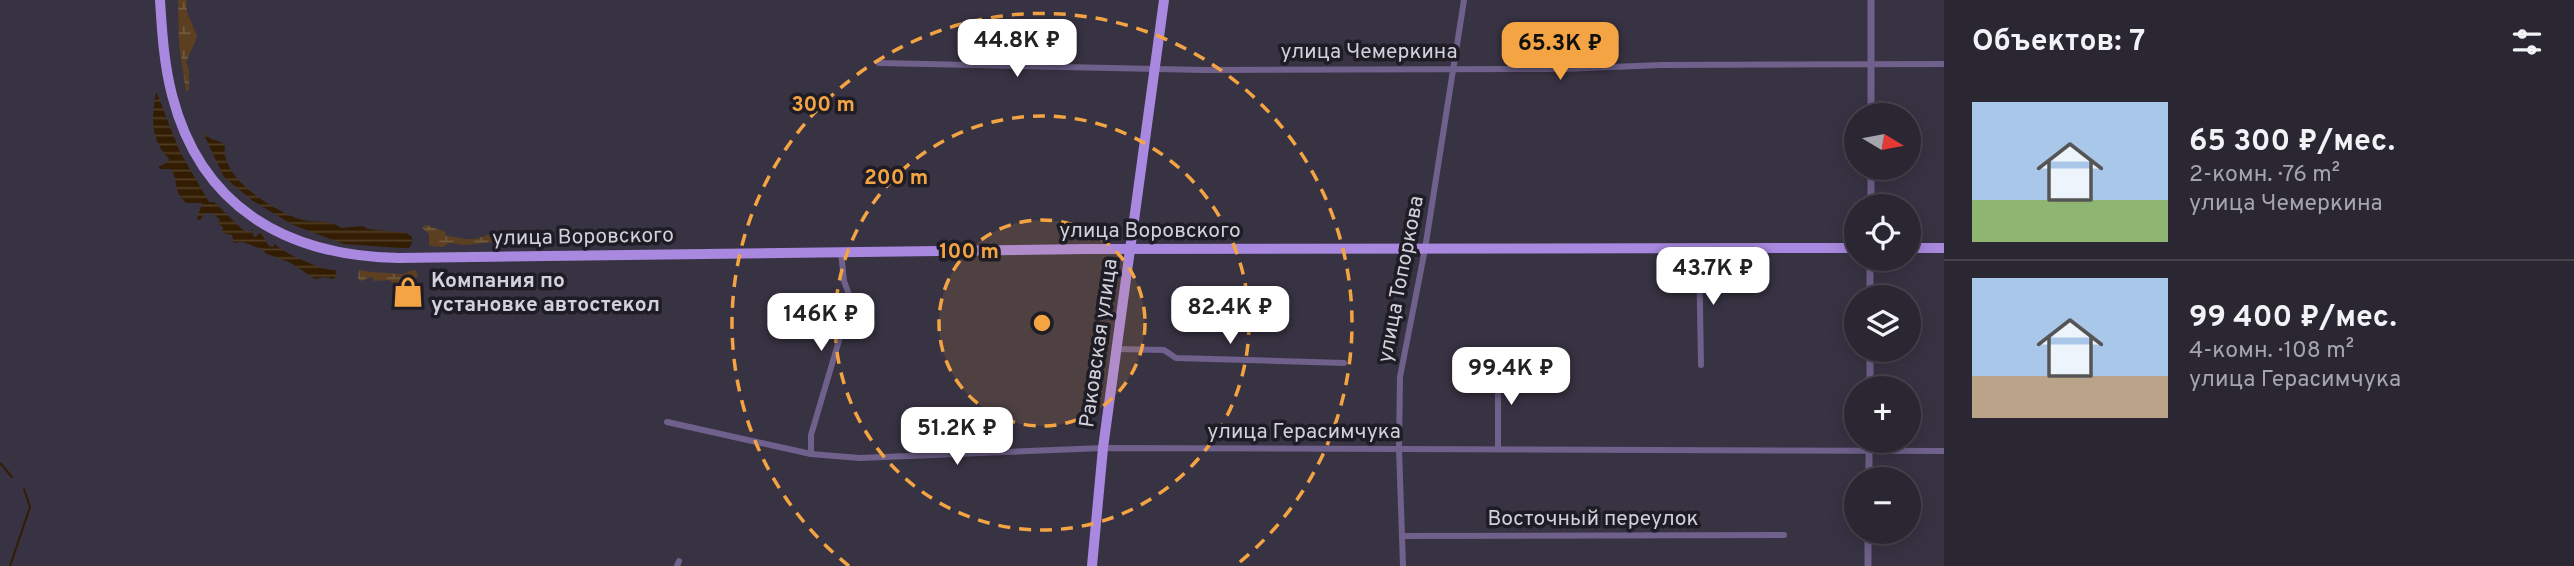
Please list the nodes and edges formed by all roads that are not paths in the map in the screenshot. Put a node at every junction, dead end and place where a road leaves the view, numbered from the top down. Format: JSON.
{"nodes":[{"id":1,"x":160,"y":0,"type":"edge"},
{"id":2,"x":1164,"y":0,"type":"edge"},
{"id":3,"x":1464,"y":0,"type":"edge"},
{"id":4,"x":1871,"y":0,"type":"edge"},
{"id":5,"x":879,"y":63,"type":"dead end"},
{"id":6,"x":1871,"y":63,"type":"junction"},
{"id":7,"x":1944,"y":64,"type":"edge"},
{"id":8,"x":1155,"y":68,"type":"junction"},
{"id":9,"x":1455,"y":68,"type":"junction"},
{"id":10,"x":1871,"y":103,"type":"edge"},
{"id":11,"x":1844,"y":248,"type":"edge"},
{"id":12,"x":1921,"y":248,"type":"edge"},
{"id":13,"x":1944,"y":248,"type":"edge"},
{"id":14,"x":1130,"y":249,"type":"junction"},
{"id":15,"x":1425,"y":249,"type":"junction"},
{"id":16,"x":1699,"y":249,"type":"junction"},
{"id":17,"x":841,"y":252,"type":"junction"},
{"id":18,"x":1117,"y":349,"type":"junction"},
{"id":19,"x":1344,"y":363,"type":"dead end"},
{"id":20,"x":1498,"y":365,"type":"dead end"},
{"id":21,"x":1700,"y":365,"type":"dead end"},
{"id":22,"x":667,"y":422,"type":"dead end"},
{"id":23,"x":1103,"y":448,"type":"junction"},
{"id":24,"x":1399,"y":449,"type":"junction"},
{"id":25,"x":1498,"y":449,"type":"junction"},
{"id":26,"x":1844,"y":451,"type":"edge"},
{"id":27,"x":1921,"y":451,"type":"edge"},
{"id":28,"x":1944,"y":451,"type":"edge"},
{"id":29,"x":811,"y":454,"type":"junction"},
{"id":30,"x":1784,"y":535,"type":"dead end"},
{"id":31,"x":1402,"y":536,"type":"junction"},
{"id":32,"x":1868,"y":544,"type":"edge"},
{"id":33,"x":1092,"y":566,"type":"edge"},
{"id":34,"x":1403,"y":566,"type":"edge"},
{"id":35,"x":1868,"y":566,"type":"edge"}],
"edges":[{"from":1,"to":17,"type":"main road","name":"улица Воровского"},
{"from":2,"to":8,"type":"main road","name":"Раковская улица"},
{"from":3,"to":9,"type":"street","name":"улица Топоркова"},
{"from":4,"to":6,"type":"street"},
{"from":5,"to":8,"type":"street","name":"улица Чемеркина"},
{"from":6,"to":7,"type":"street","name":"улица Чемеркина"},
{"from":6,"to":9,"type":"street","name":"улица Чемеркина"},
{"from":6,"to":10,"type":"street"},
{"from":8,"to":9,"type":"street","name":"улица Чемеркина"},
{"from":8,"to":14,"type":"main road","name":"Раковская улица"},
{"from":9,"to":15,"type":"street","name":"улица Топоркова"},
{"from":11,"to":16,"type":"main road","name":"улица Воровского"},
{"from":12,"to":13,"type":"main road"},
{"from":14,"to":15,"type":"main road","name":"улица Воровского"},
{"from":14,"to":17,"type":"main road","name":"улица Воровского"},
{"from":14,"to":18,"type":"main road","name":"Раковская улица"},
{"from":15,"to":16,"type":"main road","name":"улица Воровского"},
{"from":15,"to":24,"type":"street","name":"улица Топоркова"},
{"from":16,"to":21,"type":"street"},
{"from":17,"to":29,"type":"street"},
{"from":18,"to":19,"type":"street"},
{"from":18,"to":23,"type":"main road","name":"Раковская улица"},
{"from":20,"to":25,"type":"street"},
{"from":22,"to":29,"type":"street","name":"улица Герасимчука"},
{"from":23,"to":24,"type":"street","name":"улица Герасимчука"},
{"from":23,"to":29,"type":"street","name":"улица Герасимчука"},
{"from":23,"to":33,"type":"main road","name":"Раковская улица"},
{"from":24,"to":25,"type":"street","name":"улица Герасимчука"},
{"from":24,"to":31,"type":"street","name":"улица Топоркова"},
{"from":25,"to":26,"type":"street","name":"улица Герасимчука"},
{"from":27,"to":28,"type":"street","name":"улица Герасимчука"},
{"from":30,"to":31,"type":"street","name":"Восточный переулок"},
{"from":31,"to":34,"type":"street","name":"улица Топоркова"},
{"from":32,"to":35,"type":"street"}]}
